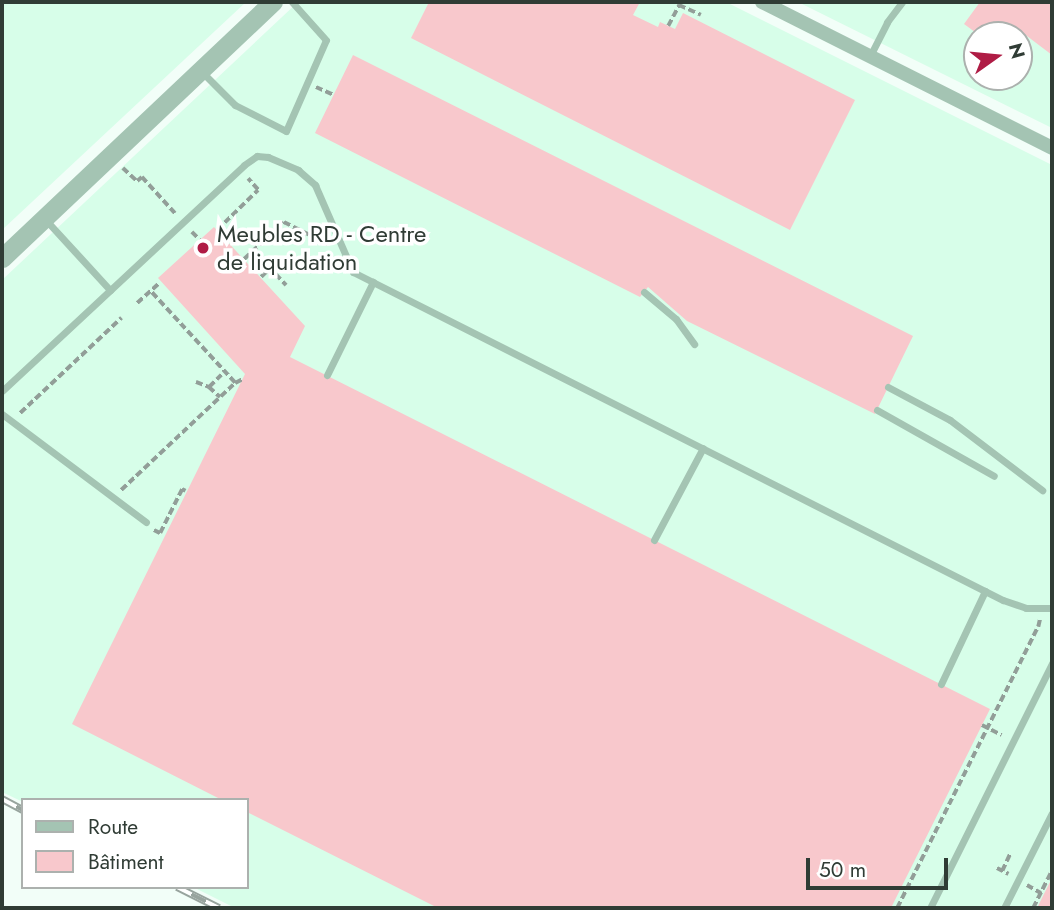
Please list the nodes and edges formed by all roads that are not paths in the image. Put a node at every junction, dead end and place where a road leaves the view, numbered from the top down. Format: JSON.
{"nodes":[{"id":1,"x":273,"y":2,"type":"edge"},
{"id":2,"x":292,"y":2,"type":"edge"},
{"id":3,"x":762,"y":2,"type":"edge"},
{"id":4,"x":902,"y":2,"type":"edge"},
{"id":5,"x":870,"y":56,"type":"junction"},
{"id":6,"x":201,"y":71,"type":"junction"},
{"id":7,"x":1052,"y":148,"type":"edge"},
{"id":8,"x":44,"y":218,"type":"junction"},
{"id":9,"x":2,"y":258,"type":"edge"},
{"id":10,"x":373,"y":282,"type":"junction"},
{"id":11,"x":110,"y":290,"type":"junction"},
{"id":12,"x":644,"y":292,"type":"dead end"},
{"id":13,"x":694,"y":344,"type":"dead end"},
{"id":14,"x":327,"y":375,"type":"dead end"},
{"id":15,"x":888,"y":387,"type":"dead end"},
{"id":16,"x":2,"y":391,"type":"edge"},
{"id":17,"x":877,"y":410,"type":"dead end"},
{"id":18,"x":2,"y":414,"type":"edge"},
{"id":19,"x":703,"y":449,"type":"junction"},
{"id":20,"x":993,"y":476,"type":"dead end"},
{"id":21,"x":1042,"y":489,"type":"dead end"},
{"id":22,"x":148,"y":525,"type":"road end"},
{"id":23,"x":654,"y":540,"type":"dead end"},
{"id":24,"x":985,"y":591,"type":"junction"},
{"id":25,"x":1052,"y":608,"type":"edge"},
{"id":26,"x":1052,"y":663,"type":"edge"},
{"id":27,"x":940,"y":684,"type":"dead end"},
{"id":28,"x":1052,"y":813,"type":"edge"},
{"id":29,"x":930,"y":908,"type":"edge"},
{"id":30,"x":1004,"y":908,"type":"edge"}],
"edges":[{"from":1,"to":6,"type":"street"},
{"from":2,"to":6,"type":"lane"},
{"from":3,"to":5,"type":"street"},
{"from":4,"to":5,"type":"lane"},
{"from":5,"to":7,"type":"street"},
{"from":6,"to":8,"type":"street"},
{"from":8,"to":9,"type":"street"},
{"from":8,"to":11,"type":"lane"},
{"from":10,"to":11,"type":"lane"},
{"from":10,"to":14,"type":"lane"},
{"from":10,"to":19,"type":"lane"},
{"from":11,"to":16,"type":"lane"},
{"from":12,"to":13,"type":"lane"},
{"from":15,"to":21,"type":"lane"},
{"from":17,"to":20,"type":"lane"},
{"from":18,"to":22,"type":"lane"},
{"from":19,"to":23,"type":"lane"},
{"from":19,"to":24,"type":"lane"},
{"from":24,"to":25,"type":"lane"},
{"from":24,"to":27,"type":"lane"},
{"from":26,"to":29,"type":"lane"},
{"from":28,"to":30,"type":"lane"}]}
